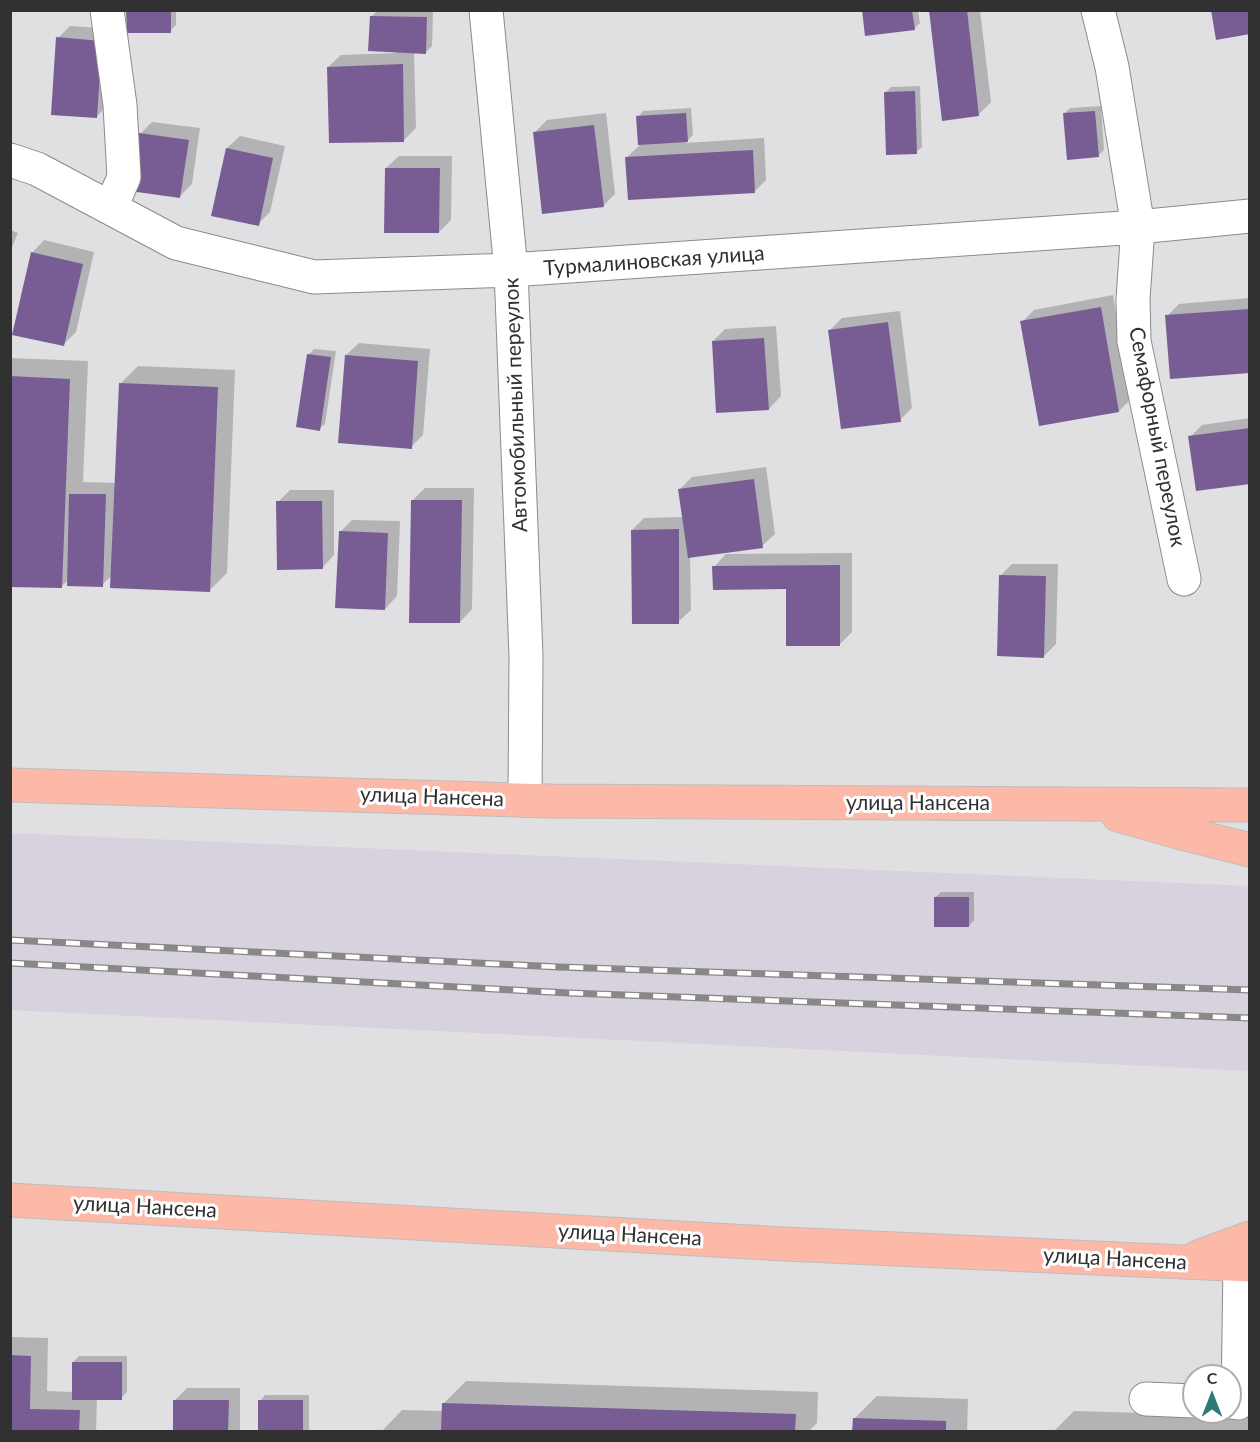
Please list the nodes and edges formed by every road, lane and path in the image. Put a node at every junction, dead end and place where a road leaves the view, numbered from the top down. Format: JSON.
{"nodes":[{"id":1,"x":107,"y":10,"type":"edge"},
{"id":2,"x":486,"y":10,"type":"edge"},
{"id":3,"x":1098,"y":10,"type":"edge"},
{"id":4,"x":10,"y":160,"type":"edge"},
{"id":5,"x":111,"y":207,"type":"junction"},
{"id":6,"x":1250,"y":216,"type":"edge"},
{"id":7,"x":1138,"y":227,"type":"junction"},
{"id":8,"x":511,"y":270,"type":"junction"},
{"id":9,"x":1184,"y":579,"type":"dead end"},
{"id":10,"x":10,"y":785,"type":"edge"},
{"id":11,"x":525,"y":800,"type":"junction"},
{"id":12,"x":1079,"y":803,"type":"junction"},
{"id":13,"x":1250,"y":805,"type":"edge"},
{"id":14,"x":1250,"y":850,"type":"edge"},
{"id":15,"x":10,"y":1200,"type":"edge"},
{"id":16,"x":1246,"y":1256,"type":"edge"},
{"id":17,"x":1241,"y":1364,"type":"edge"},
{"id":18,"x":1146,"y":1399,"type":"dead end"},
{"id":19,"x":1182,"y":1400,"type":"edge"}],
"edges":[{"from":1,"to":5,"type":"street"},
{"from":2,"to":8,"type":"street","name":"Автомобильный переулок"},
{"from":3,"to":7,"type":"street","name":"Семафорный переулок"},
{"from":4,"to":5,"type":"street","name":"Турмалиновская улица"},
{"from":5,"to":8,"type":"street","name":"Турмалиновская улица"},
{"from":6,"to":7,"type":"street","name":"Турмалиновская улица"},
{"from":7,"to":8,"type":"street","name":"Турмалиновская улица"},
{"from":7,"to":9,"type":"street","name":"Семафорный переулок"},
{"from":8,"to":11,"type":"street","name":"Автомобильный переулок"},
{"from":10,"to":11,"type":"main road","name":"улица Нансена"},
{"from":11,"to":12,"type":"main road","name":"улица Нансена"},
{"from":12,"to":13,"type":"main road","name":"улица Нансена"},
{"from":12,"to":14,"type":"main road"},
{"from":15,"to":16,"type":"main road","name":"улица Нансена"},
{"from":16,"to":17,"type":"street"},
{"from":18,"to":19,"type":"street"}]}
